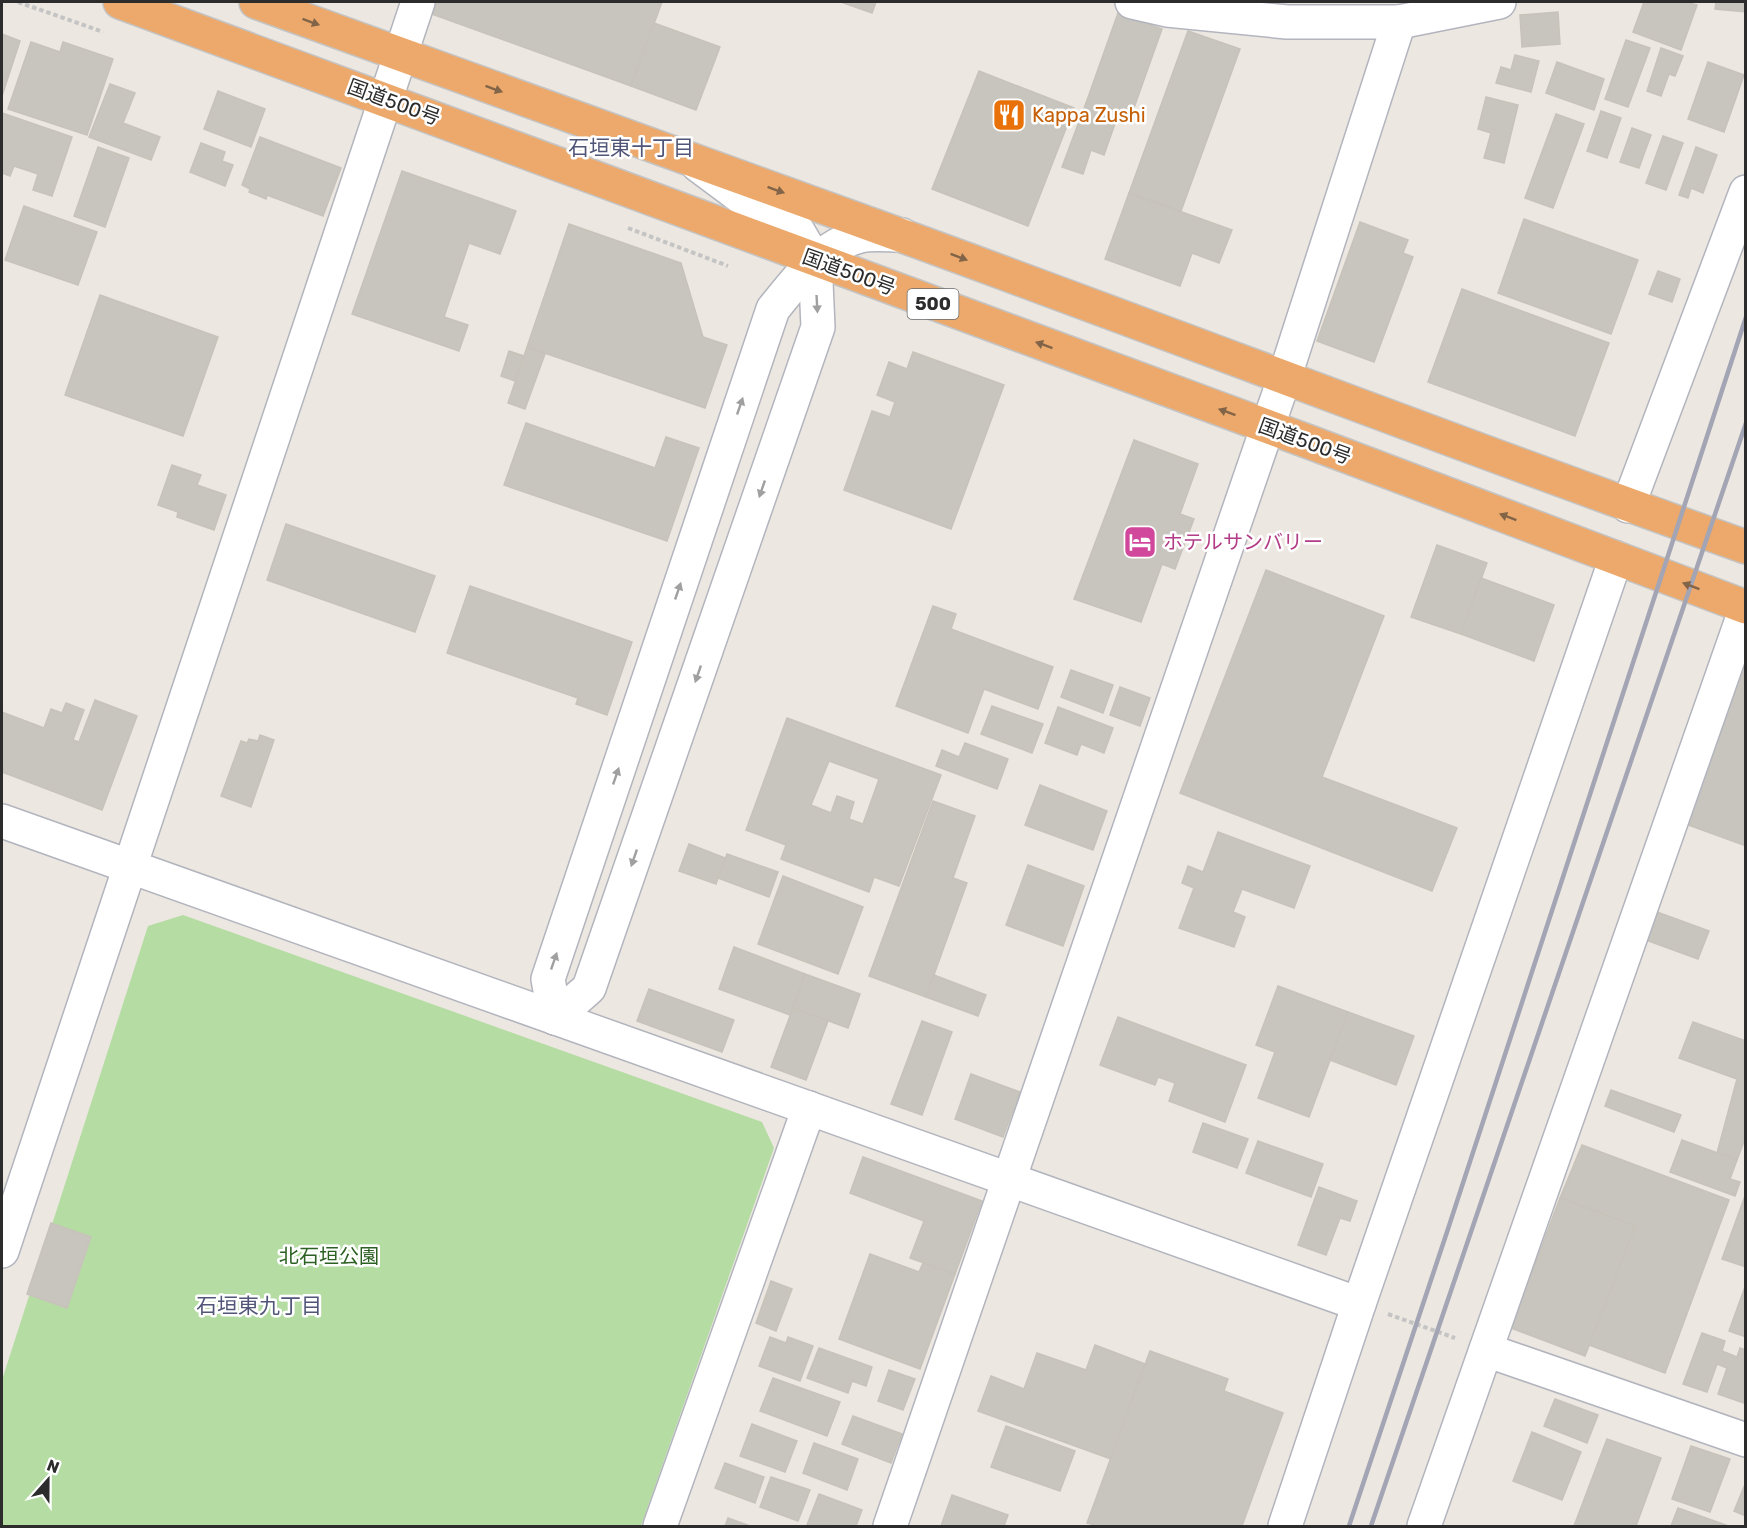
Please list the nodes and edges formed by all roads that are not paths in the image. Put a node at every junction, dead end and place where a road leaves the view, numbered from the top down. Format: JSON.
{"nodes":[{"id":1,"x":120,"y":2,"type":"edge"},
{"id":2,"x":256,"y":2,"type":"edge"},
{"id":3,"x":418,"y":2,"type":"edge"},
{"id":4,"x":1132,"y":2,"type":"edge"},
{"id":5,"x":1499,"y":2,"type":"edge"},
{"id":6,"x":1399,"y":22,"type":"junction"},
{"id":7,"x":401,"y":55,"type":"junction"},
{"id":8,"x":386,"y":98,"type":"junction"},
{"id":9,"x":692,"y":160,"type":"junction"},
{"id":10,"x":1746,"y":192,"type":"edge"},
{"id":11,"x":902,"y":235,"type":"junction"},
{"id":12,"x":815,"y":260,"type":"junction"},
{"id":13,"x":1284,"y":379,"type":"junction"},
{"id":14,"x":1267,"y":427,"type":"junction"},
{"id":15,"x":1628,"y":506,"type":"junction"},
{"id":16,"x":1746,"y":547,"type":"edge"},
{"id":17,"x":1616,"y":558,"type":"junction"},
{"id":18,"x":1746,"y":607,"type":"edge"},
{"id":19,"x":2,"y":821,"type":"edge"},
{"id":20,"x":130,"y":867,"type":"junction"},
{"id":21,"x":555,"y":1018,"type":"junction"},
{"id":22,"x":809,"y":1108,"type":"junction"},
{"id":23,"x":1009,"y":1179,"type":"junction"},
{"id":24,"x":2,"y":1251,"type":"edge"},
{"id":25,"x":1359,"y":1304,"type":"junction"},
{"id":26,"x":1486,"y":1350,"type":"junction"},
{"id":27,"x":1746,"y":1440,"type":"edge"},
{"id":28,"x":660,"y":1527,"type":"edge"},
{"id":29,"x":890,"y":1527,"type":"edge"},
{"id":30,"x":1285,"y":1527,"type":"edge"},
{"id":31,"x":1424,"y":1527,"type":"edge"}],
"edges":[{"from":1,"to":8,"type":"highway","name":"国道500号","number":"500"},
{"from":2,"to":7,"type":"highway","one_way":true},
{"from":3,"to":7,"type":"street"},
{"from":4,"to":6,"type":"street"},
{"from":5,"to":6,"type":"street"},
{"from":6,"to":13,"type":"street"},
{"from":7,"to":8,"type":"street"},
{"from":7,"to":9,"type":"highway","one_way":true},
{"from":8,"to":12,"type":"highway","name":"国道500号","number":"500"},
{"from":8,"to":20,"type":"street"},
{"from":9,"to":11,"type":"highway","one_way":true},
{"from":9,"to":12,"type":"street"},
{"from":10,"to":15,"type":"street"},
{"from":11,"to":12,"type":"street"},
{"from":11,"to":13,"type":"highway","one_way":true},
{"from":14,"to":12,"type":"highway","name":"国道500号","number":"500","one_way":true},
{"from":21,"to":12,"type":"street","one_way":true},
{"from":12,"to":21,"type":"street","one_way":true},
{"from":13,"to":14,"type":"street"},
{"from":13,"to":15,"type":"highway"},
{"from":17,"to":14,"type":"highway","name":"国道500号","number":"500","one_way":true},
{"from":14,"to":23,"type":"street"},
{"from":15,"to":16,"type":"highway"},
{"from":18,"to":17,"type":"highway","name":"国道500号","number":"500","one_way":true},
{"from":17,"to":25,"type":"street"},
{"from":18,"to":26,"type":"street"},
{"from":19,"to":20,"type":"street"},
{"from":20,"to":21,"type":"street"},
{"from":20,"to":24,"type":"street"},
{"from":21,"to":22,"type":"street"},
{"from":22,"to":23,"type":"street"},
{"from":22,"to":28,"type":"street"},
{"from":23,"to":25,"type":"street"},
{"from":23,"to":29,"type":"street"},
{"from":25,"to":30,"type":"street"},
{"from":26,"to":27,"type":"street"},
{"from":26,"to":31,"type":"street"}]}
